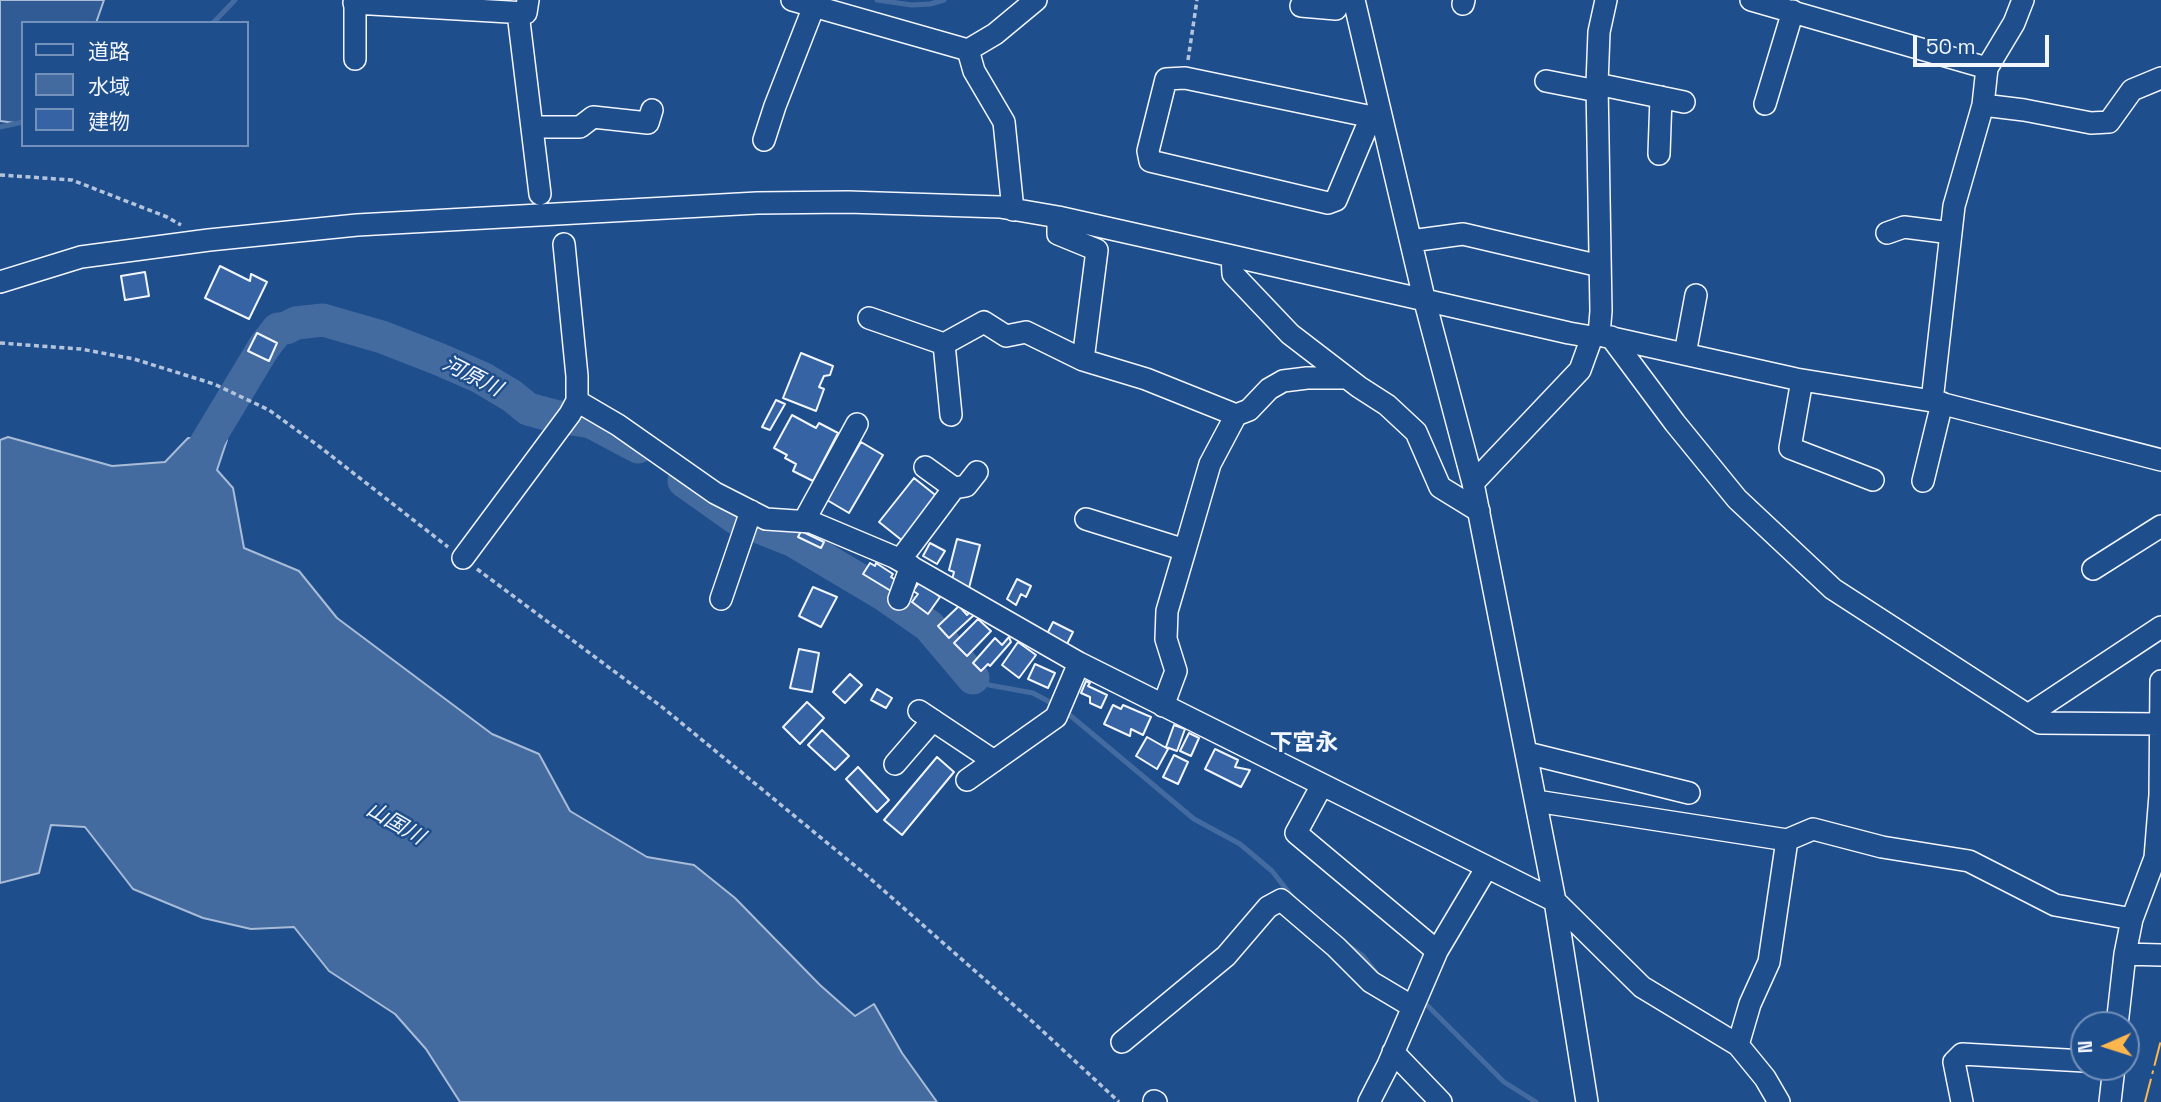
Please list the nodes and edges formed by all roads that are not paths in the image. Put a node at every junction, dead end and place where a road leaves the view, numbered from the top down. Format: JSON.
{"nodes":[{"id":1,"x":792,"y":0,"type":"edge"},
{"id":2,"x":1036,"y":0,"type":"edge"},
{"id":3,"x":1339,"y":0,"type":"edge"},
{"id":4,"x":1354,"y":0,"type":"edge"},
{"id":5,"x":1606,"y":0,"type":"edge"},
{"id":6,"x":1751,"y":0,"type":"edge"},
{"id":7,"x":2024,"y":0,"type":"edge"},
{"id":8,"x":354,"y":1,"type":"edge"},
{"id":9,"x":523,"y":6,"type":"edge"},
{"id":10,"x":814,"y":6,"type":"junction"},
{"id":11,"x":1301,"y":6,"type":"dead end"},
{"id":12,"x":1793,"y":11,"type":"junction"},
{"id":13,"x":968,"y":50,"type":"junction"},
{"id":14,"x":355,"y":59,"type":"dead end"},
{"id":15,"x":1987,"y":68,"type":"junction"},
{"id":16,"x":2161,"y":78,"type":"edge"},
{"id":17,"x":1546,"y":81,"type":"dead end"},
{"id":18,"x":1597,"y":87,"type":"junction"},
{"id":19,"x":1661,"y":97,"type":"junction"},
{"id":20,"x":1684,"y":102,"type":"dead end"},
{"id":21,"x":1765,"y":104,"type":"dead end"},
{"id":22,"x":1983,"y":105,"type":"junction"},
{"id":23,"x":652,"y":110,"type":"dead end"},
{"id":24,"x":1376,"y":118,"type":"junction"},
{"id":25,"x":532,"y":127,"type":"junction"},
{"id":26,"x":764,"y":140,"type":"dead end"},
{"id":27,"x":1659,"y":154,"type":"dead end"},
{"id":28,"x":540,"y":194,"type":"dead end"},
{"id":29,"x":1013,"y":210,"type":"junction"},
{"id":30,"x":1058,"y":218,"type":"junction"},
{"id":31,"x":1887,"y":233,"type":"dead end"},
{"id":32,"x":1951,"y":233,"type":"junction"},
{"id":33,"x":1410,"y":242,"type":"junction"},
{"id":34,"x":564,"y":244,"type":"dead end"},
{"id":35,"x":1232,"y":256,"type":"junction"},
{"id":36,"x":1600,"y":267,"type":"junction"},
{"id":37,"x":0,"y":282,"type":"edge"},
{"id":38,"x":1696,"y":295,"type":"dead end"},
{"id":39,"x":1424,"y":298,"type":"junction"},
{"id":40,"x":869,"y":318,"type":"dead end"},
{"id":41,"x":1601,"y":337,"type":"junction"},
{"id":42,"x":944,"y":344,"type":"junction"},
{"id":43,"x":1685,"y":354,"type":"junction"},
{"id":44,"x":1083,"y":360,"type":"junction"},
{"id":45,"x":1347,"y":377,"type":"junction"},
{"id":46,"x":1802,"y":380,"type":"junction"},
{"id":47,"x":577,"y":401,"type":"junction"},
{"id":48,"x":1937,"y":402,"type":"junction"},
{"id":49,"x":951,"y":415,"type":"dead end"},
{"id":50,"x":1236,"y":415,"type":"junction"},
{"id":51,"x":857,"y":424,"type":"dead end"},
{"id":52,"x":2161,"y":460,"type":"edge"},
{"id":53,"x":925,"y":467,"type":"dead end"},
{"id":54,"x":977,"y":472,"type":"dead end"},
{"id":55,"x":1873,"y":480,"type":"dead end"},
{"id":56,"x":1923,"y":481,"type":"dead end"},
{"id":57,"x":1474,"y":483,"type":"junction"},
{"id":58,"x":954,"y":488,"type":"junction"},
{"id":59,"x":751,"y":512,"type":"junction"},
{"id":60,"x":1479,"y":512,"type":"junction"},
{"id":61,"x":1086,"y":519,"type":"dead end"},
{"id":62,"x":804,"y":521,"type":"junction"},
{"id":63,"x":2161,"y":526,"type":"edge"},
{"id":64,"x":1185,"y":550,"type":"junction"},
{"id":65,"x":463,"y":558,"type":"road end"},
{"id":66,"x":905,"y":563,"type":"junction"},
{"id":67,"x":2092,"y":569,"type":"dead end"},
{"id":68,"x":721,"y":599,"type":"dead end"},
{"id":69,"x":899,"y":600,"type":"dead end"},
{"id":70,"x":2161,"y":627,"type":"edge"},
{"id":71,"x":1079,"y":663,"type":"junction"},
{"id":72,"x":2161,"y":681,"type":"edge"},
{"id":73,"x":1163,"y":706,"type":"junction"},
{"id":74,"x":2028,"y":715,"type":"junction"},
{"id":75,"x":2160,"y":724,"type":"edge"},
{"id":76,"x":1527,"y":752,"type":"junction"},
{"id":77,"x":994,"y":761,"type":"junction"},
{"id":78,"x":895,"y":764,"type":"dead end"},
{"id":79,"x":2161,"y":764,"type":"edge"},
{"id":80,"x":967,"y":780,"type":"dead end"},
{"id":81,"x":1322,"y":785,"type":"junction"},
{"id":82,"x":1689,"y":793,"type":"dead end"},
{"id":83,"x":1536,"y":802,"type":"junction"},
{"id":84,"x":1787,"y":840,"type":"junction"},
{"id":85,"x":1487,"y":867,"type":"junction"},
{"id":86,"x":1555,"y":901,"type":"junction"},
{"id":87,"x":2132,"y":919,"type":"junction"},
{"id":88,"x":1437,"y":951,"type":"junction"},
{"id":89,"x":2125,"y":954,"type":"junction"},
{"id":90,"x":2161,"y":955,"type":"edge"},
{"id":91,"x":1413,"y":1007,"type":"junction"},
{"id":92,"x":2119,"y":1011,"type":"edge"},
{"id":93,"x":1122,"y":1042,"type":"dead end"},
{"id":94,"x":1738,"y":1045,"type":"junction"},
{"id":95,"x":1393,"y":1052,"type":"junction"},
{"id":96,"x":2070,"y":1061,"type":"edge"},
{"id":97,"x":2112,"y":1081,"type":"edge"},
{"id":98,"x":1368,"y":1102,"type":"edge"},
{"id":99,"x":1441,"y":1102,"type":"edge"},
{"id":100,"x":1587,"y":1102,"type":"edge"},
{"id":101,"x":1779,"y":1102,"type":"edge"},
{"id":102,"x":1962,"y":1102,"type":"edge"},
{"id":103,"x":2110,"y":1102,"type":"edge"}],
"edges":[{"from":1,"to":10,"type":"street"},
{"from":2,"to":13,"type":"street"},
{"from":3,"to":11,"type":"street"},
{"from":4,"to":24,"type":"street"},
{"from":5,"to":18,"type":"street"},
{"from":6,"to":12,"type":"street"},
{"from":7,"to":15,"type":"street"},
{"from":8,"to":9,"type":"street"},
{"from":8,"to":14,"type":"street"},
{"from":9,"to":25,"type":"street"},
{"from":10,"to":13,"type":"street"},
{"from":10,"to":26,"type":"street"},
{"from":12,"to":15,"type":"street"},
{"from":12,"to":21,"type":"street"},
{"from":13,"to":29,"type":"street"},
{"from":15,"to":22,"type":"street"},
{"from":16,"to":22,"type":"street"},
{"from":17,"to":18,"type":"street"},
{"from":18,"to":19,"type":"street"},
{"from":18,"to":36,"type":"street"},
{"from":19,"to":20,"type":"street"},
{"from":19,"to":27,"type":"street"},
{"from":22,"to":32,"type":"street"},
{"from":23,"to":25,"type":"street"},
{"from":24,"to":24,"type":"street"},
{"from":24,"to":33,"type":"street"},
{"from":25,"to":28,"type":"street"},
{"from":29,"to":30,"type":"street"},
{"from":29,"to":37,"type":"street"},
{"from":30,"to":35,"type":"street"},
{"from":30,"to":44,"type":"street"},
{"from":31,"to":32,"type":"street"},
{"from":32,"to":48,"type":"street"},
{"from":33,"to":36,"type":"street"},
{"from":33,"to":39,"type":"street"},
{"from":34,"to":47,"type":"street"},
{"from":35,"to":39,"type":"street"},
{"from":35,"to":45,"type":"street"},
{"from":36,"to":41,"type":"street"},
{"from":38,"to":43,"type":"street"},
{"from":39,"to":41,"type":"street"},
{"from":39,"to":57,"type":"street"},
{"from":40,"to":42,"type":"street"},
{"from":41,"to":43,"type":"street"},
{"from":41,"to":57,"type":"street"},
{"from":41,"to":74,"type":"street"},
{"from":42,"to":44,"type":"street"},
{"from":42,"to":49,"type":"street"},
{"from":43,"to":46,"type":"street"},
{"from":44,"to":50,"type":"street"},
{"from":45,"to":50,"type":"street"},
{"from":45,"to":60,"type":"street"},
{"from":46,"to":48,"type":"street"},
{"from":46,"to":55,"type":"street"},
{"from":47,"to":59,"type":"street"},
{"from":47,"to":65,"type":"street"},
{"from":48,"to":52,"type":"street"},
{"from":48,"to":56,"type":"street"},
{"from":50,"to":64,"type":"street"},
{"from":51,"to":62,"type":"street"},
{"from":53,"to":58,"type":"street"},
{"from":54,"to":58,"type":"street"},
{"from":57,"to":60,"type":"street"},
{"from":58,"to":66,"type":"street"},
{"from":59,"to":62,"type":"street"},
{"from":59,"to":68,"type":"street"},
{"from":60,"to":76,"type":"street"},
{"from":61,"to":64,"type":"street"},
{"from":62,"to":66,"type":"street"},
{"from":63,"to":67,"type":"street"},
{"from":64,"to":73,"type":"street"},
{"from":66,"to":69,"type":"street"},
{"from":66,"to":71,"type":"street"},
{"from":70,"to":74,"type":"street"},
{"from":71,"to":73,"type":"street"},
{"from":71,"to":77,"type":"street"},
{"from":72,"to":75,"type":"street"},
{"from":73,"to":81,"type":"street"},
{"from":74,"to":75,"type":"street"},
{"from":75,"to":79,"type":"street"},
{"from":76,"to":82,"type":"street"},
{"from":76,"to":83,"type":"street"},
{"from":77,"to":78,"type":"street"},
{"from":77,"to":80,"type":"street"},
{"from":79,"to":87,"type":"street"},
{"from":81,"to":85,"type":"street"},
{"from":81,"to":88,"type":"street"},
{"from":83,"to":84,"type":"street"},
{"from":83,"to":86,"type":"street"},
{"from":84,"to":87,"type":"street"},
{"from":84,"to":94,"type":"street"},
{"from":85,"to":86,"type":"street"},
{"from":85,"to":88,"type":"street"},
{"from":86,"to":94,"type":"street"},
{"from":86,"to":100,"type":"street"},
{"from":87,"to":89,"type":"street"},
{"from":88,"to":91,"type":"street"},
{"from":89,"to":90,"type":"street"},
{"from":89,"to":92,"type":"street"},
{"from":91,"to":93,"type":"street"},
{"from":91,"to":95,"type":"street"},
{"from":94,"to":101,"type":"street"},
{"from":95,"to":98,"type":"street"},
{"from":95,"to":99,"type":"street"},
{"from":96,"to":102,"type":"street"},
{"from":97,"to":103,"type":"street"}]}
